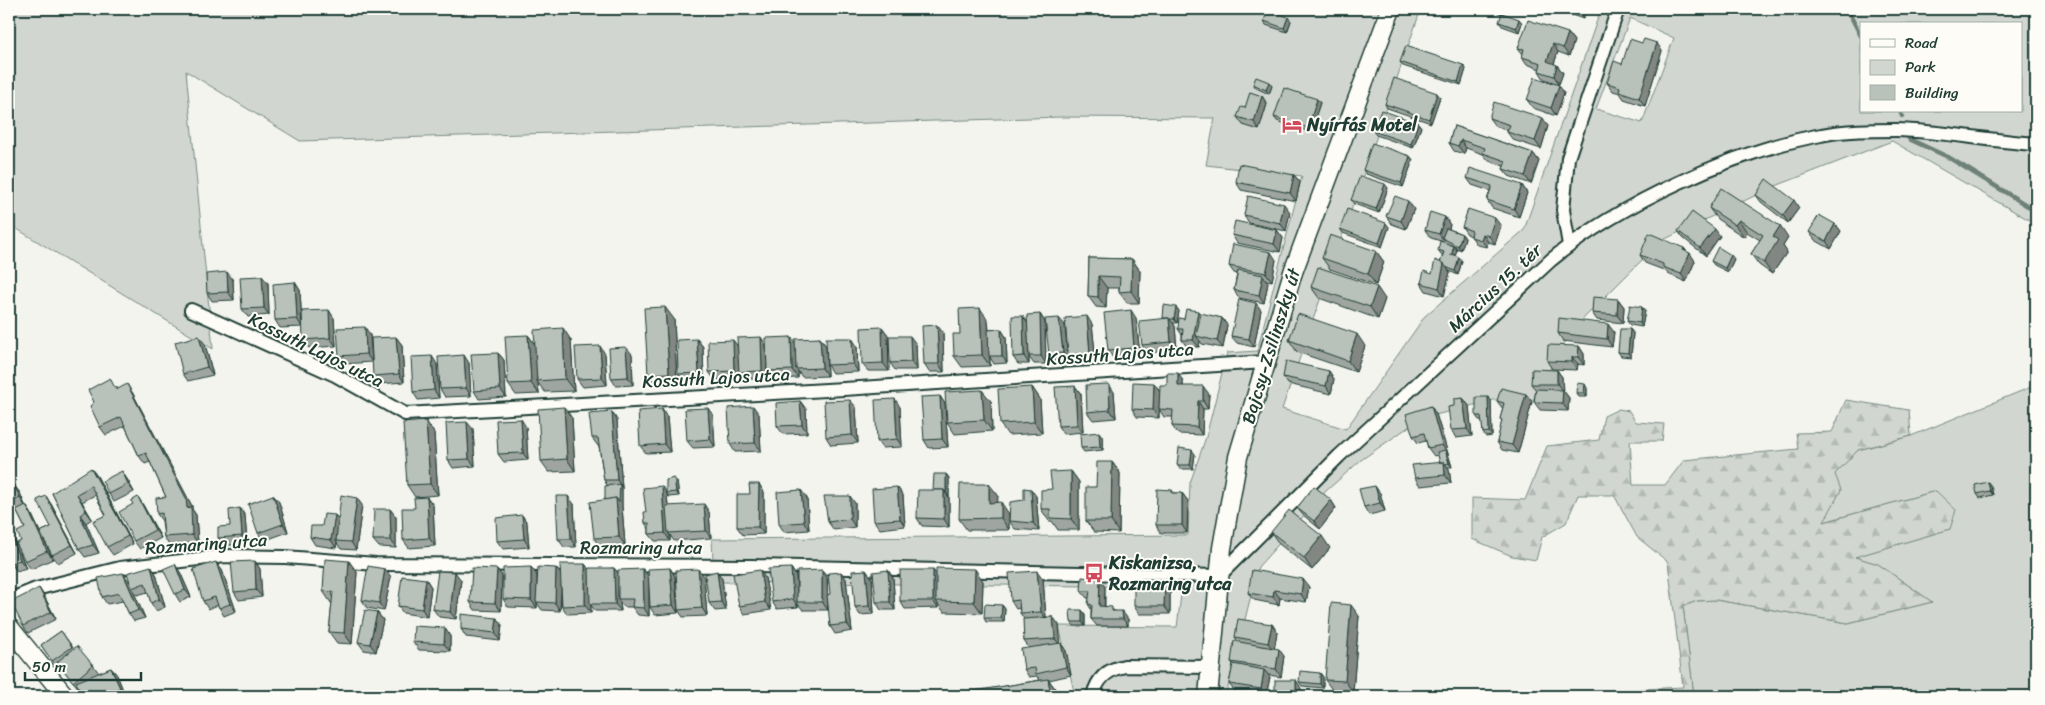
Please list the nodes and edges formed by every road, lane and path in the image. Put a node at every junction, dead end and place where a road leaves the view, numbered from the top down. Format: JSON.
{"nodes":[{"id":1,"x":1391,"y":9,"type":"edge"},
{"id":2,"x":1618,"y":9,"type":"edge"},
{"id":3,"x":2036,"y":144,"type":"edge"},
{"id":4,"x":1569,"y":245,"type":"junction"},
{"id":5,"x":191,"y":310,"type":"dead end"},
{"id":6,"x":1266,"y":362,"type":"junction"},
{"id":7,"x":1219,"y":576,"type":"junction"},
{"id":8,"x":9,"y":600,"type":"edge"},
{"id":9,"x":9,"y":627,"type":"edge"},
{"id":10,"x":1211,"y":668,"type":"junction"},
{"id":11,"x":65,"y":696,"type":"edge"},
{"id":12,"x":1093,"y":696,"type":"edge"},
{"id":13,"x":1208,"y":696,"type":"edge"}],
"edges":[{"from":1,"to":6,"type":"main road","name":"Bajcsy-Zsilinszky út"},
{"from":2,"to":4,"type":"street"},
{"from":3,"to":4,"type":"street","name":"Március 15. tér"},
{"from":4,"to":7,"type":"street","name":"Március 15. tér"},
{"from":5,"to":6,"type":"street","name":"Kossuth Lajos utca"},
{"from":6,"to":7,"type":"main road","name":"Bajcsy-Zsilinszky út"},
{"from":7,"to":8,"type":"street","name":"Rozmaring utca"},
{"from":7,"to":10,"type":"main road","name":"Bajcsy-Zsilinszky út"},
{"from":9,"to":11,"type":"main road"},
{"from":10,"to":12,"type":"street"},
{"from":10,"to":13,"type":"main road","name":"Bajcsy-Zsilinszky út"}]}
